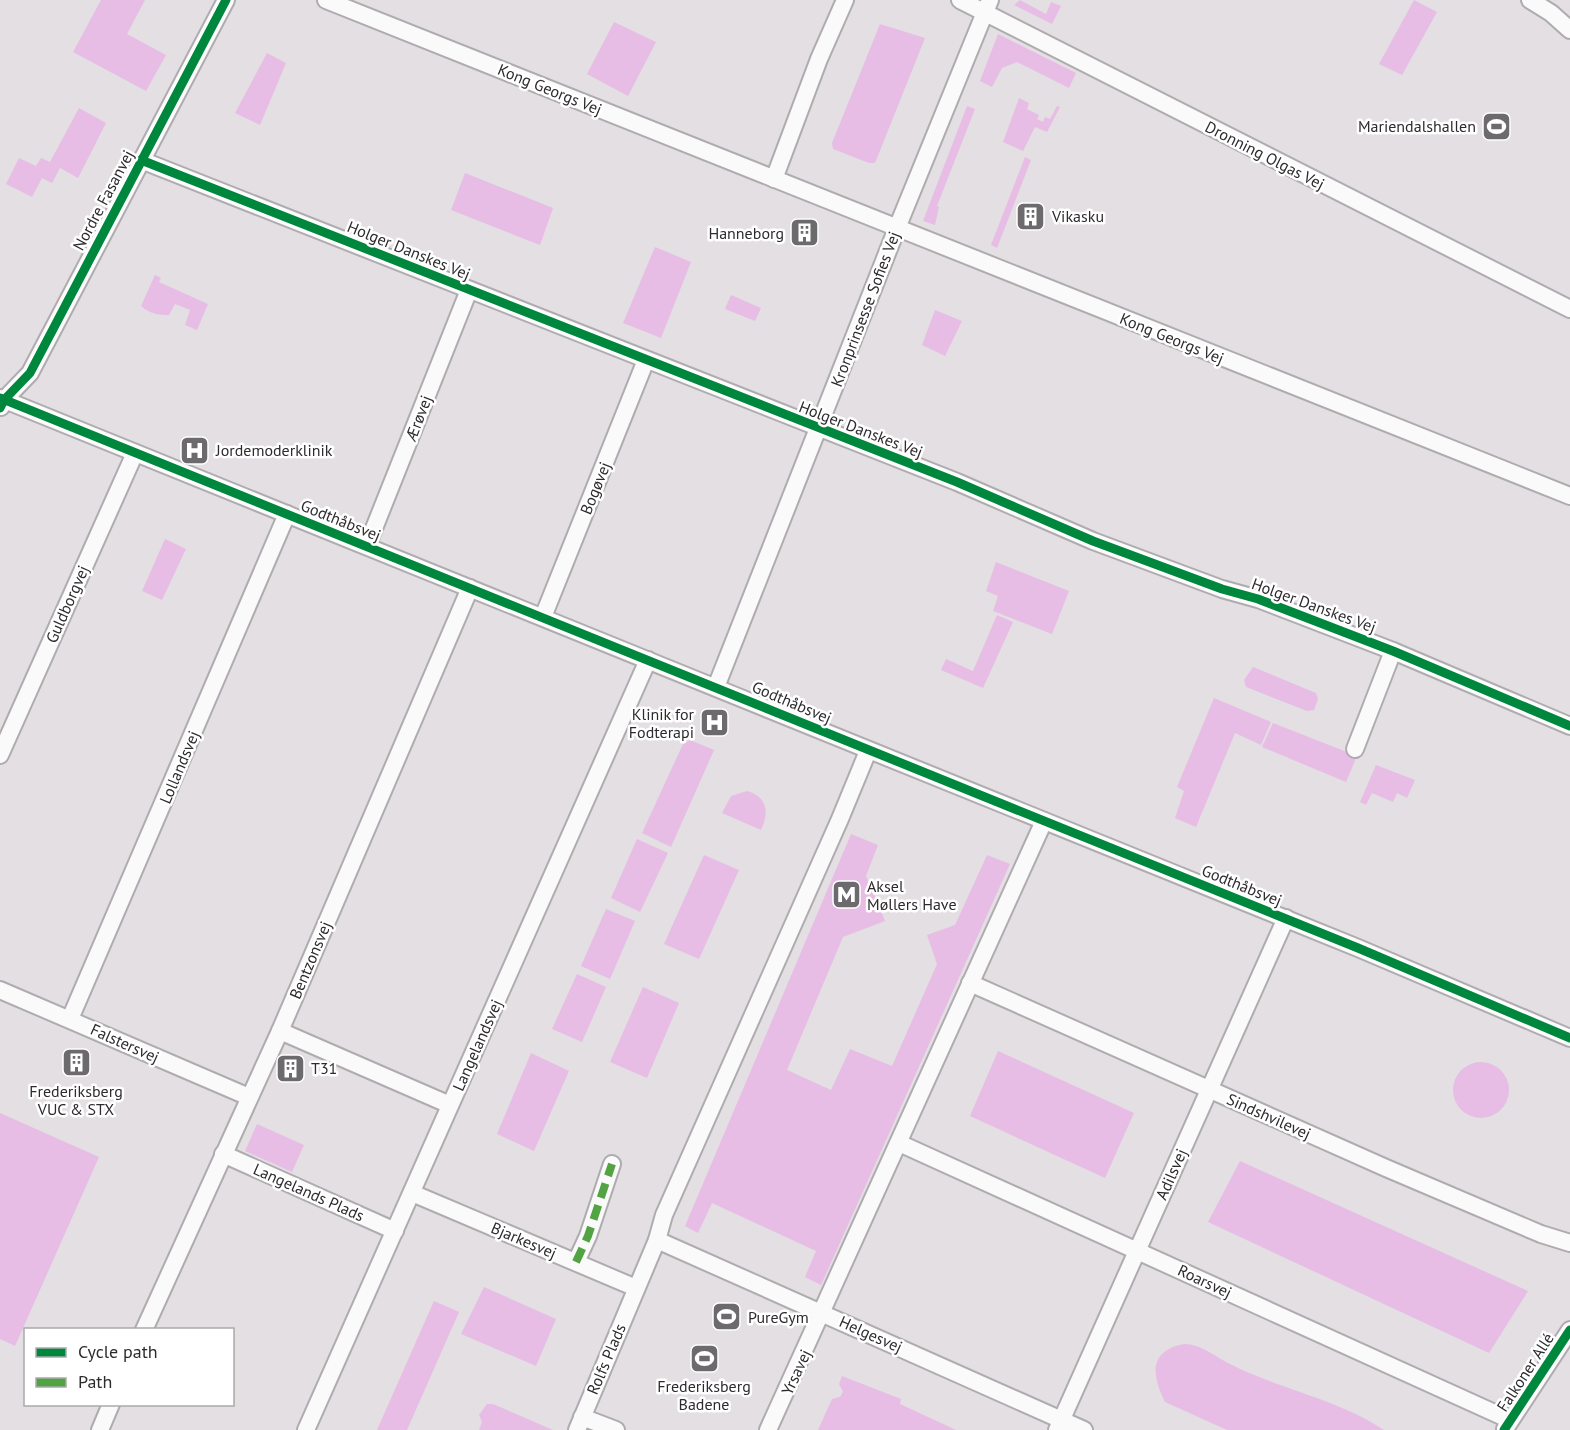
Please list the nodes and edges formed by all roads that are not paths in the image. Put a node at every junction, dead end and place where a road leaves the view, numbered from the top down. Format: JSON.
{"nodes":[{"id":1,"x":226,"y":0,"type":"edge"},
{"id":2,"x":326,"y":0,"type":"edge"},
{"id":3,"x":845,"y":0,"type":"edge"},
{"id":4,"x":960,"y":0,"type":"edge"},
{"id":5,"x":1530,"y":0,"type":"edge"},
{"id":6,"x":986,"y":6,"type":"edge"},
{"id":7,"x":1570,"y":30,"type":"edge"},
{"id":8,"x":141,"y":160,"type":"junction"},
{"id":9,"x":774,"y":179,"type":"junction"},
{"id":10,"x":897,"y":228,"type":"junction"},
{"id":11,"x":469,"y":290,"type":"junction"},
{"id":12,"x":1570,"y":309,"type":"edge"},
{"id":13,"x":646,"y":360,"type":"junction"},
{"id":14,"x":1,"y":402,"type":"edge"},
{"id":15,"x":818,"y":429,"type":"junction"},
{"id":16,"x":135,"y":453,"type":"junction"},
{"id":17,"x":1570,"y":496,"type":"edge"},
{"id":18,"x":287,"y":514,"type":"junction"},
{"id":19,"x":367,"y":546,"type":"junction"},
{"id":20,"x":470,"y":588,"type":"junction"},
{"id":21,"x":543,"y":617,"type":"junction"},
{"id":22,"x":1393,"y":651,"type":"junction"},
{"id":23,"x":648,"y":660,"type":"junction"},
{"id":24,"x":716,"y":687,"type":"junction"},
{"id":25,"x":1570,"y":726,"type":"edge"},
{"id":26,"x":1355,"y":749,"type":"dead end"},
{"id":27,"x":868,"y":751,"type":"junction"},
{"id":28,"x":0,"y":755,"type":"edge"},
{"id":29,"x":1044,"y":821,"type":"junction"},
{"id":30,"x":1286,"y":918,"type":"junction"},
{"id":31,"x":970,"y":983,"type":"junction"},
{"id":32,"x":0,"y":990,"type":"edge"},
{"id":33,"x":70,"y":1019,"type":"junction"},
{"id":34,"x":280,"y":1031,"type":"junction"},
{"id":35,"x":1570,"y":1038,"type":"edge"},
{"id":36,"x":1210,"y":1089,"type":"junction"},
{"id":37,"x":249,"y":1097,"type":"junction"},
{"id":38,"x":450,"y":1105,"type":"junction"},
{"id":39,"x":899,"y":1143,"type":"junction"},
{"id":40,"x":223,"y":1154,"type":"junction"},
{"id":41,"x":612,"y":1164,"type":"dead end"},
{"id":42,"x":412,"y":1193,"type":"junction"},
{"id":43,"x":395,"y":1231,"type":"junction"},
{"id":44,"x":657,"y":1240,"type":"junction"},
{"id":45,"x":1570,"y":1243,"type":"edge"},
{"id":46,"x":1137,"y":1250,"type":"junction"},
{"id":47,"x":576,"y":1262,"type":"junction"},
{"id":48,"x":636,"y":1288,"type":"junction"},
{"id":49,"x":823,"y":1313,"type":"junction"},
{"id":50,"x":144,"y":1328,"type":"edge"},
{"id":51,"x":1570,"y":1330,"type":"edge"},
{"id":52,"x":110,"y":1406,"type":"edge"},
{"id":53,"x":579,"y":1424,"type":"edge"},
{"id":54,"x":1059,"y":1425,"type":"edge"},
{"id":55,"x":1507,"y":1425,"type":"edge"},
{"id":56,"x":100,"y":1430,"type":"edge"},
{"id":57,"x":306,"y":1430,"type":"edge"},
{"id":58,"x":616,"y":1430,"type":"edge"},
{"id":59,"x":768,"y":1430,"type":"edge"},
{"id":60,"x":1084,"y":1430,"type":"edge"}],
"edges":[{"from":1,"to":8,"type":"street","name":"Nordre Fasanvej"},
{"from":2,"to":9,"type":"street","name":"Kong Georgs Vej"},
{"from":3,"to":9,"type":"street"},
{"from":4,"to":6,"type":"street","name":"Dronning Olgas Vej"},
{"from":5,"to":7,"type":"street"},
{"from":6,"to":10,"type":"street","name":"Kronprinsesse Sofies Vej"},
{"from":6,"to":12,"type":"street","name":"Dronning Olgas Vej"},
{"from":8,"to":11,"type":"street","name":"Holger Danskes Vej"},
{"from":8,"to":14,"type":"street","name":"Nordre Fasanvej"},
{"from":9,"to":10,"type":"street","name":"Kong Georgs Vej"},
{"from":10,"to":15,"type":"street","name":"Kronprinsesse Sofies Vej"},
{"from":10,"to":17,"type":"street","name":"Kong Georgs Vej"},
{"from":11,"to":13,"type":"street","name":"Holger Danskes Vej"},
{"from":11,"to":19,"type":"street","name":"Ærøvej"},
{"from":13,"to":15,"type":"street","name":"Holger Danskes Vej"},
{"from":13,"to":21,"type":"street","name":"Bogøvej"},
{"from":14,"to":16,"type":"street","name":"Godthåbsvej"},
{"from":15,"to":22,"type":"street","name":"Holger Danskes Vej"},
{"from":15,"to":24,"type":"street","name":"Kronprinsesse Sofies Vej"},
{"from":16,"to":18,"type":"street","name":"Godthåbsvej"},
{"from":16,"to":28,"type":"street","name":"Guldborgvej"},
{"from":18,"to":19,"type":"street","name":"Godthåbsvej"},
{"from":18,"to":33,"type":"street","name":"Lollandsvej"},
{"from":19,"to":20,"type":"street","name":"Godthåbsvej"},
{"from":20,"to":21,"type":"street","name":"Godthåbsvej"},
{"from":20,"to":34,"type":"street","name":"Bentzonsvej"},
{"from":21,"to":23,"type":"street","name":"Godthåbsvej"},
{"from":22,"to":25,"type":"street","name":"Holger Danskes Vej"},
{"from":22,"to":26,"type":"street"},
{"from":23,"to":24,"type":"street","name":"Godthåbsvej"},
{"from":23,"to":38,"type":"street","name":"Langelandsvej"},
{"from":24,"to":27,"type":"street","name":"Godthåbsvej"},
{"from":27,"to":29,"type":"street","name":"Godthåbsvej"},
{"from":27,"to":44,"type":"street"},
{"from":29,"to":30,"type":"street","name":"Godthåbsvej"},
{"from":29,"to":31,"type":"street"},
{"from":30,"to":35,"type":"street","name":"Godthåbsvej"},
{"from":30,"to":36,"type":"street","name":"Adilsvej"},
{"from":31,"to":36,"type":"street","name":"Sindshvilevej"},
{"from":31,"to":39,"type":"street"},
{"from":32,"to":33,"type":"street","name":"Falstersvej"},
{"from":33,"to":37,"type":"street","name":"Falstersvej"},
{"from":34,"to":37,"type":"street","name":"Bentzonsvej"},
{"from":34,"to":38,"type":"street"},
{"from":36,"to":45,"type":"street","name":"Sindshvilevej"},
{"from":36,"to":46,"type":"street","name":"Adilsvej"},
{"from":37,"to":40,"type":"street","name":"Bentzonsvej"},
{"from":38,"to":42,"type":"street","name":"Langelandsvej"},
{"from":39,"to":46,"type":"street","name":"Roarsvej"},
{"from":39,"to":49,"type":"street"},
{"from":40,"to":43,"type":"street","name":"Langelands Plads"},
{"from":40,"to":50,"type":"street","name":"Bentzonsvej"},
{"from":41,"to":47,"type":"street"},
{"from":42,"to":43,"type":"street","name":"Langelandsvej"},
{"from":42,"to":47,"type":"street","name":"Bjarkesvej"},
{"from":43,"to":57,"type":"street","name":"Langelandsvej"},
{"from":44,"to":48,"type":"street"},
{"from":44,"to":49,"type":"street","name":"Helgesvej"},
{"from":46,"to":54,"type":"street","name":"Adilsvej"},
{"from":46,"to":55,"type":"street","name":"Roarsvej"},
{"from":47,"to":48,"type":"street","name":"Bjarkesvej"},
{"from":48,"to":53,"type":"street","name":"Rolfs Plads"},
{"from":49,"to":54,"type":"street","name":"Helgesvej"},
{"from":49,"to":59,"type":"street","name":"Yrsavej"},
{"from":51,"to":55,"type":"street","name":"Falkoner Allé"},
{"from":52,"to":56,"type":"street"},
{"from":53,"to":58,"type":"street"},
{"from":54,"to":60,"type":"street","name":"Helgesvej"}]}
